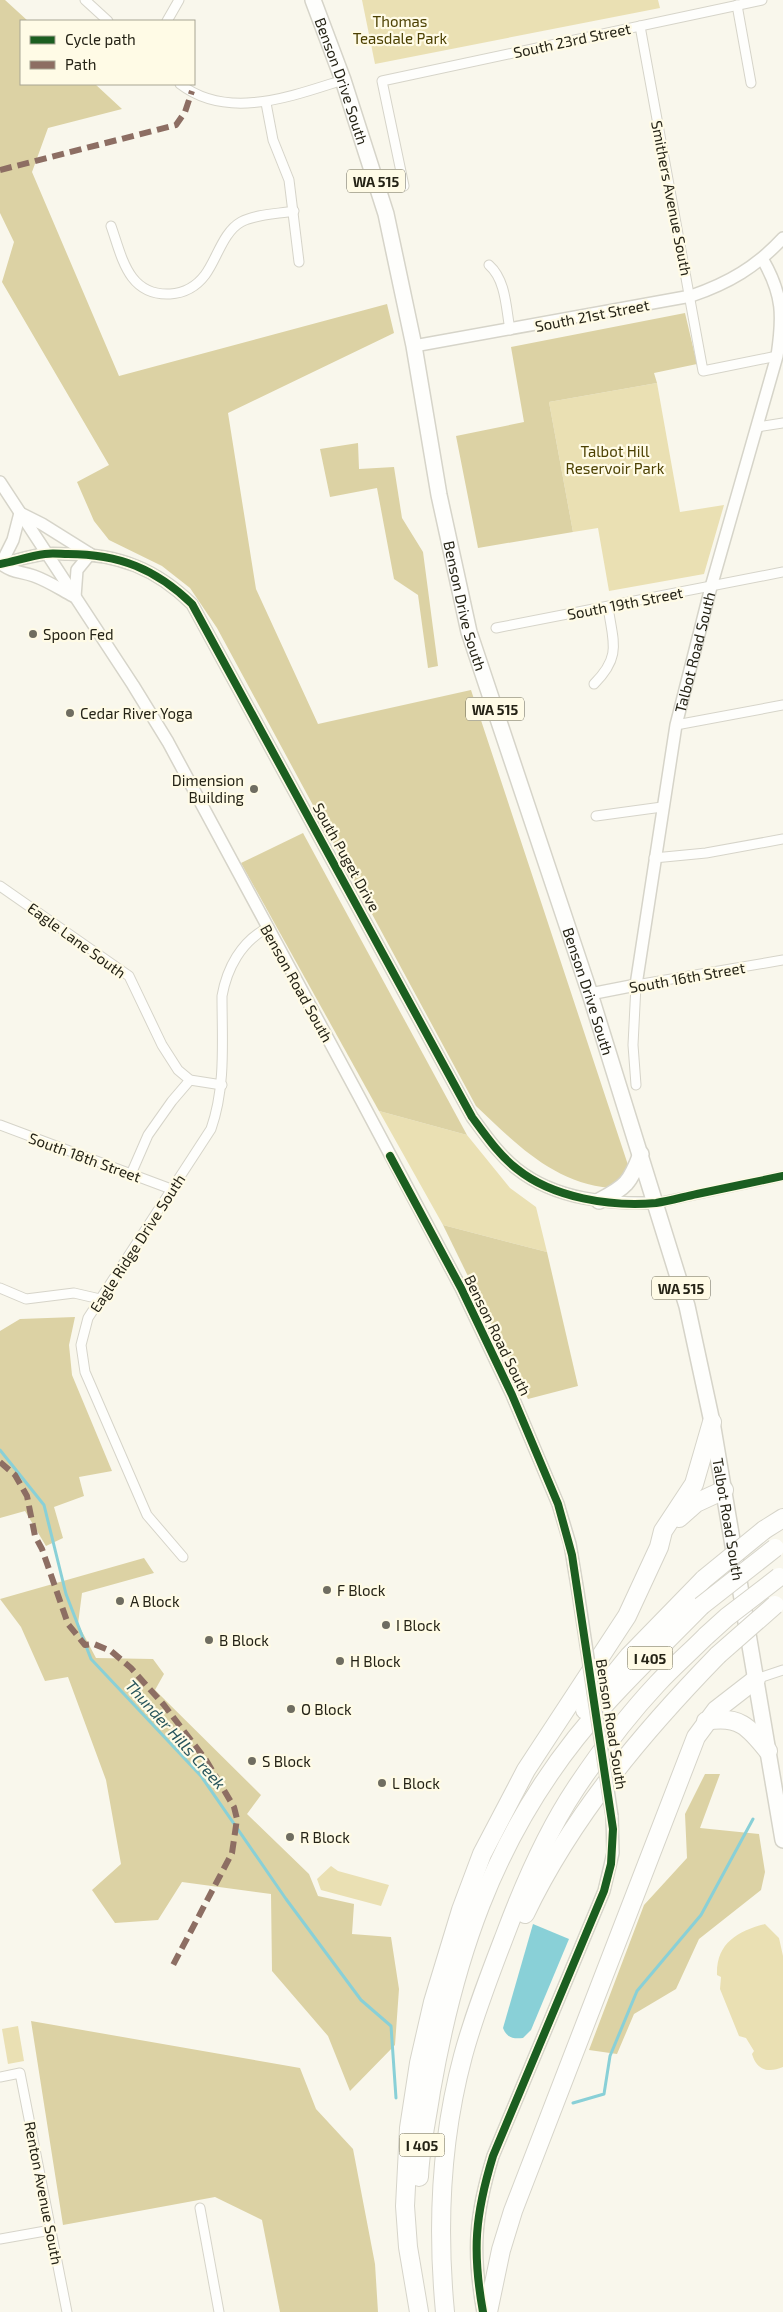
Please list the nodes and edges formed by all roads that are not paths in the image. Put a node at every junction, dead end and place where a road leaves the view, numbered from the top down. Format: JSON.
{"nodes":[{"id":1,"x":85,"y":0,"type":"edge"},
{"id":2,"x":179,"y":0,"type":"edge"},
{"id":3,"x":313,"y":0,"type":"edge"},
{"id":4,"x":762,"y":0,"type":"edge"},
{"id":5,"x":738,"y":4,"type":"junction"},
{"id":6,"x":107,"y":20,"type":"edge"},
{"id":7,"x":169,"y":20,"type":"edge"},
{"id":8,"x":640,"y":26,"type":"junction"},
{"id":9,"x":343,"y":80,"type":"junction"},
{"id":10,"x":752,"y":83,"type":"dead end"},
{"id":11,"x":182,"y":85,"type":"edge"},
{"id":12,"x":266,"y":102,"type":"junction"},
{"id":13,"x":404,"y":186,"type":"dead end"},
{"id":14,"x":294,"y":211,"type":"junction"},
{"id":15,"x":111,"y":226,"type":"dead end"},
{"id":16,"x":783,"y":238,"type":"edge"},
{"id":17,"x":763,"y":260,"type":"junction"},
{"id":18,"x":299,"y":262,"type":"dead end"},
{"id":19,"x":489,"y":265,"type":"dead end"},
{"id":20,"x":691,"y":296,"type":"junction"},
{"id":21,"x":510,"y":330,"type":"junction"},
{"id":22,"x":414,"y":346,"type":"junction"},
{"id":23,"x":777,"y":356,"type":"junction"},
{"id":24,"x":783,"y":423,"type":"edge"},
{"id":25,"x":757,"y":427,"type":"junction"},
{"id":26,"x":0,"y":482,"type":"edge"},
{"id":27,"x":20,"y":513,"type":"junction"},
{"id":28,"x":46,"y":554,"type":"junction"},
{"id":29,"x":90,"y":554,"type":"junction"},
{"id":30,"x":0,"y":564,"type":"edge"},
{"id":31,"x":783,"y":572,"type":"edge"},
{"id":32,"x":711,"y":587,"type":"junction"},
{"id":33,"x":75,"y":597,"type":"junction"},
{"id":34,"x":608,"y":607,"type":"junction"},
{"id":35,"x":496,"y":628,"type":"dead end"},
{"id":36,"x":594,"y":684,"type":"dead end"},
{"id":37,"x":783,"y":705,"type":"edge"},
{"id":38,"x":676,"y":725,"type":"junction"},
{"id":39,"x":662,"y":807,"type":"junction"},
{"id":40,"x":596,"y":816,"type":"dead end"},
{"id":41,"x":783,"y":839,"type":"edge"},
{"id":42,"x":654,"y":858,"type":"junction"},
{"id":43,"x":0,"y":886,"type":"edge"},
{"id":44,"x":267,"y":928,"type":"junction"},
{"id":45,"x":783,"y":960,"type":"edge"},
{"id":46,"x":636,"y":986,"type":"junction"},
{"id":47,"x":590,"y":994,"type":"junction"},
{"id":48,"x":190,"y":1080,"type":"junction"},
{"id":49,"x":222,"y":1085,"type":"junction"},
{"id":50,"x":636,"y":1085,"type":"dead end"},
{"id":51,"x":0,"y":1125,"type":"edge"},
{"id":52,"x":641,"y":1154,"type":"junction"},
{"id":53,"x":131,"y":1174,"type":"junction"},
{"id":54,"x":783,"y":1176,"type":"edge"},
{"id":55,"x":171,"y":1189,"type":"junction"},
{"id":56,"x":599,"y":1201,"type":"junction"},
{"id":57,"x":656,"y":1203,"type":"junction"},
{"id":58,"x":0,"y":1288,"type":"edge"},
{"id":59,"x":100,"y":1299,"type":"junction"},
{"id":60,"x":712,"y":1422,"type":"junction"},
{"id":61,"x":724,"y":1490,"type":"junction"},
{"id":62,"x":783,"y":1518,"type":"edge"},
{"id":63,"x":779,"y":1545,"type":"edge"},
{"id":64,"x":659,"y":1547,"type":"junction"},
{"id":65,"x":183,"y":1557,"type":"dead end"},
{"id":66,"x":782,"y":1574,"type":"edge"},
{"id":67,"x":779,"y":1602,"type":"edge"},
{"id":68,"x":783,"y":1670,"type":"edge"},
{"id":69,"x":756,"y":1679,"type":"junction"},
{"id":70,"x":706,"y":1722,"type":"junction"},
{"id":71,"x":768,"y":1751,"type":"junction"},
{"id":72,"x":550,"y":1774,"type":"junction"},
{"id":73,"x":783,"y":1840,"type":"edge"},
{"id":74,"x":463,"y":2056,"type":"junction"},
{"id":75,"x":0,"y":2077,"type":"edge"},
{"id":76,"x":200,"y":2208,"type":"dead end"},
{"id":77,"x":52,"y":2230,"type":"junction"},
{"id":78,"x":0,"y":2239,"type":"edge"},
{"id":79,"x":67,"y":2312,"type":"edge"},
{"id":80,"x":219,"y":2312,"type":"edge"},
{"id":81,"x":420,"y":2312,"type":"edge"},
{"id":82,"x":445,"y":2312,"type":"edge"},
{"id":83,"x":483,"y":2312,"type":"edge"},
{"id":84,"x":488,"y":2312,"type":"edge"}],
"edges":[{"from":1,"to":6,"type":"street"},
{"from":2,"to":7,"type":"street"},
{"from":3,"to":9,"type":"main road","name":"Benson Drive South","number":"WA 515"},
{"from":4,"to":5,"type":"street","name":"South 23rd Street"},
{"from":5,"to":8,"type":"street","name":"South 23rd Street"},
{"from":5,"to":10,"type":"street"},
{"from":8,"to":13,"type":"street","name":"South 23rd Street"},
{"from":8,"to":20,"type":"street","name":"Smithers Avenue South"},
{"from":9,"to":12,"type":"street"},
{"from":9,"to":22,"type":"main road","name":"Benson Drive South","number":"WA 515"},
{"from":11,"to":12,"type":"street"},
{"from":12,"to":14,"type":"street"},
{"from":14,"to":15,"type":"street"},
{"from":14,"to":18,"type":"street"},
{"from":16,"to":17,"type":"street"},
{"from":17,"to":20,"type":"street","name":"South 21st Street"},
{"from":17,"to":23,"type":"street","name":"Talbot Road South"},
{"from":19,"to":21,"type":"street"},
{"from":20,"to":21,"type":"street","name":"South 21st Street"},
{"from":20,"to":23,"type":"street","name":"Smithers Avenue South"},
{"from":21,"to":22,"type":"street","name":"South 21st Street"},
{"from":22,"to":47,"type":"main road","name":"Benson Drive South","number":"WA 515"},
{"from":23,"to":25,"type":"street","name":"Talbot Road South"},
{"from":24,"to":25,"type":"street"},
{"from":25,"to":32,"type":"street","name":"Talbot Road South"},
{"from":26,"to":27,"type":"street","name":"Benson Road South"},
{"from":27,"to":28,"type":"street","name":"Benson Road South"},
{"from":27,"to":29,"type":"street"},
{"from":27,"to":30,"type":"street"},
{"from":28,"to":29,"type":"street","name":"South Puget Drive"},
{"from":28,"to":30,"type":"street","name":"South Puget Drive"},
{"from":28,"to":33,"type":"street","name":"Benson Road South"},
{"from":29,"to":33,"type":"street"},
{"from":29,"to":56,"type":"street","name":"South Puget Drive"},
{"from":30,"to":33,"type":"street"},
{"from":31,"to":32,"type":"street","name":"South 19th Street"},
{"from":32,"to":34,"type":"street","name":"South 19th Street"},
{"from":32,"to":38,"type":"street","name":"Talbot Road South"},
{"from":33,"to":44,"type":"street","name":"Benson Road South"},
{"from":34,"to":35,"type":"street","name":"South 19th Street"},
{"from":34,"to":36,"type":"street"},
{"from":37,"to":38,"type":"street"},
{"from":38,"to":39,"type":"street","name":"Talbot Road South"},
{"from":39,"to":40,"type":"street"},
{"from":39,"to":42,"type":"street","name":"Talbot Road South"},
{"from":41,"to":42,"type":"street"},
{"from":42,"to":46,"type":"street","name":"Talbot Road South"},
{"from":43,"to":48,"type":"street","name":"Eagle Lane South"},
{"from":44,"to":49,"type":"street","name":"Eagle Ridge Drive South"},
{"from":44,"to":83,"type":"street","name":"Benson Road South","bridge":true},
{"from":45,"to":46,"type":"street","name":"South 16th Street"},
{"from":46,"to":47,"type":"street","name":"South 16th Street"},
{"from":46,"to":50,"type":"street","name":"Talbot Road South"},
{"from":47,"to":52,"type":"main road","name":"Benson Drive South","number":"WA 515"},
{"from":48,"to":49,"type":"street"},
{"from":48,"to":53,"type":"street"},
{"from":49,"to":55,"type":"street","name":"Eagle Ridge Drive South"},
{"from":51,"to":53,"type":"street","name":"South 18th Street"},
{"from":52,"to":56,"type":"main road"},
{"from":52,"to":57,"type":"main road","name":"Benson Drive South","number":"WA 515"},
{"from":53,"to":55,"type":"street","name":"South 18th Street"},
{"from":54,"to":57,"type":"street"},
{"from":55,"to":59,"type":"street","name":"Eagle Ridge Drive South"},
{"from":56,"to":57,"type":"street","name":"South Puget Drive"},
{"from":57,"to":60,"type":"main road","name":"Talbot Road South","number":"WA 515"},
{"from":58,"to":59,"type":"street"},
{"from":59,"to":65,"type":"street","name":"Eagle Ridge Drive South"},
{"from":60,"to":61,"type":"main road","name":"Talbot Road South","number":"WA 515"},
{"from":60,"to":64,"type":"highway"},
{"from":61,"to":64,"type":"highway"},
{"from":61,"to":69,"type":"main road","name":"Talbot Road South","number":"WA 515"},
{"from":62,"to":72,"type":"highway","bridge":true},
{"from":63,"to":72,"type":"highway","number":"I 405","bridge":true},
{"from":64,"to":81,"type":"highway"},
{"from":66,"to":74,"type":"highway","number":"I 405","bridge":true},
{"from":67,"to":74,"type":"highway","bridge":true},
{"from":68,"to":69,"type":"street"},
{"from":69,"to":70,"type":"highway"},
{"from":69,"to":71,"type":"main road","name":"Talbot Road South","number":"WA 515"},
{"from":70,"to":71,"type":"highway"},
{"from":70,"to":84,"type":"highway"},
{"from":71,"to":73,"type":"main road","name":"Talbot Road South","number":"WA 515"},
{"from":72,"to":81,"type":"highway","number":"I 405"},
{"from":74,"to":82,"type":"highway","number":"I 405"},
{"from":75,"to":77,"type":"street","name":"Renton Avenue South"},
{"from":76,"to":80,"type":"street"},
{"from":77,"to":78,"type":"street"},
{"from":77,"to":79,"type":"street","name":"Renton Avenue South"}]}
